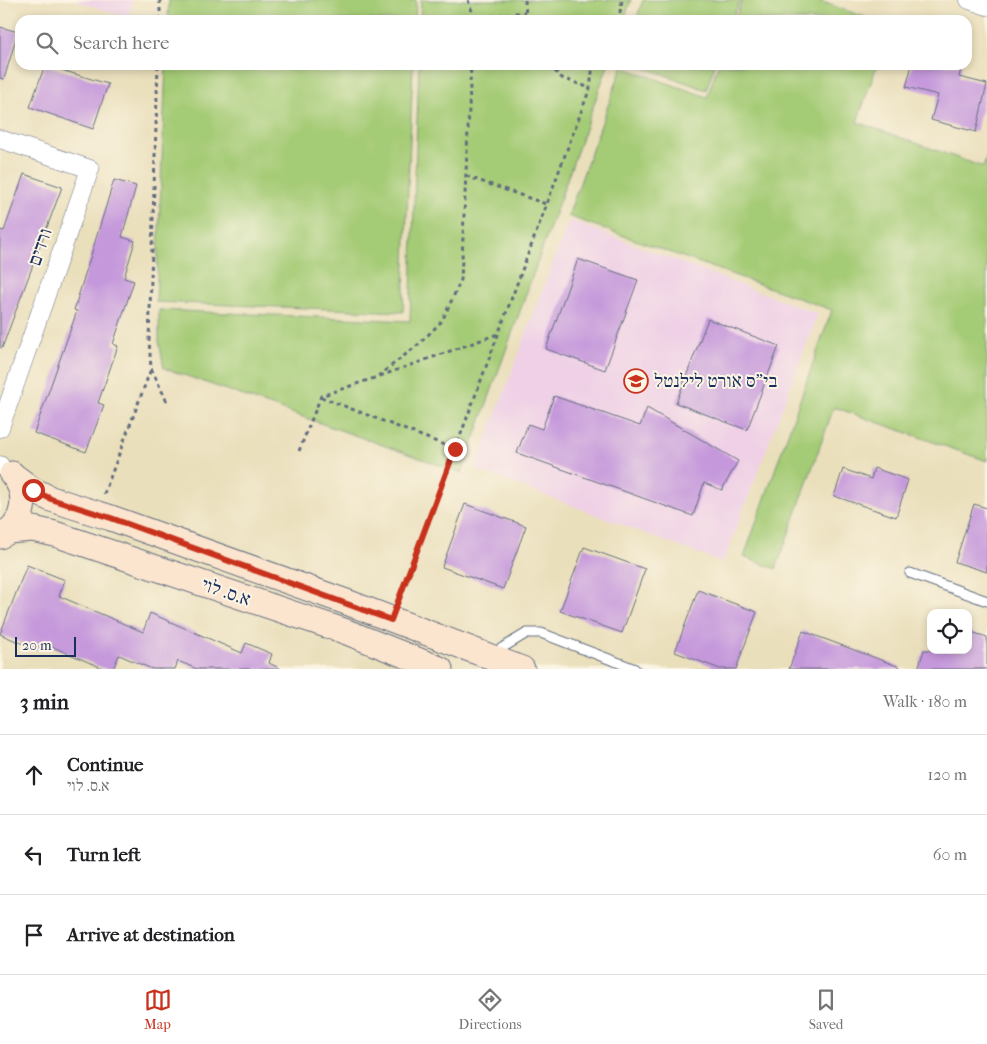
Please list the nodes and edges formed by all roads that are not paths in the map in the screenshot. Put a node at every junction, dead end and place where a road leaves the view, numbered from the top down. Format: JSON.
{"nodes":[{"id":1,"x":969,"y":0,"type":"edge"},
{"id":2,"x":987,"y":6,"type":"edge"},
{"id":3,"x":0,"y":138,"type":"edge"},
{"id":4,"x":0,"y":428,"type":"edge"},
{"id":5,"x":4,"y":468,"type":"edge"},
{"id":6,"x":4,"y":534,"type":"edge"},
{"id":7,"x":910,"y":573,"type":"dead end"},
{"id":8,"x":987,"y":601,"type":"edge"},
{"id":9,"x":488,"y":656,"type":"junction"},
{"id":10,"x":440,"y":669,"type":"edge"},
{"id":11,"x":522,"y":669,"type":"edge"},
{"id":12,"x":635,"y":669,"type":"edge"}],
"edges":[{"from":1,"to":2,"type":"street"},
{"from":3,"to":4,"type":"street","name":"ורדים"},
{"from":5,"to":6,"type":"main road"},
{"from":5,"to":9,"type":"main road","name":"א.ס. לוי"},
{"from":6,"to":10,"type":"main road","name":"א.ס. לוי"},
{"from":7,"to":8,"type":"lane"},
{"from":9,"to":11,"type":"main road","name":"א.ס. לוי"},
{"from":9,"to":12,"type":"lane"}]}
